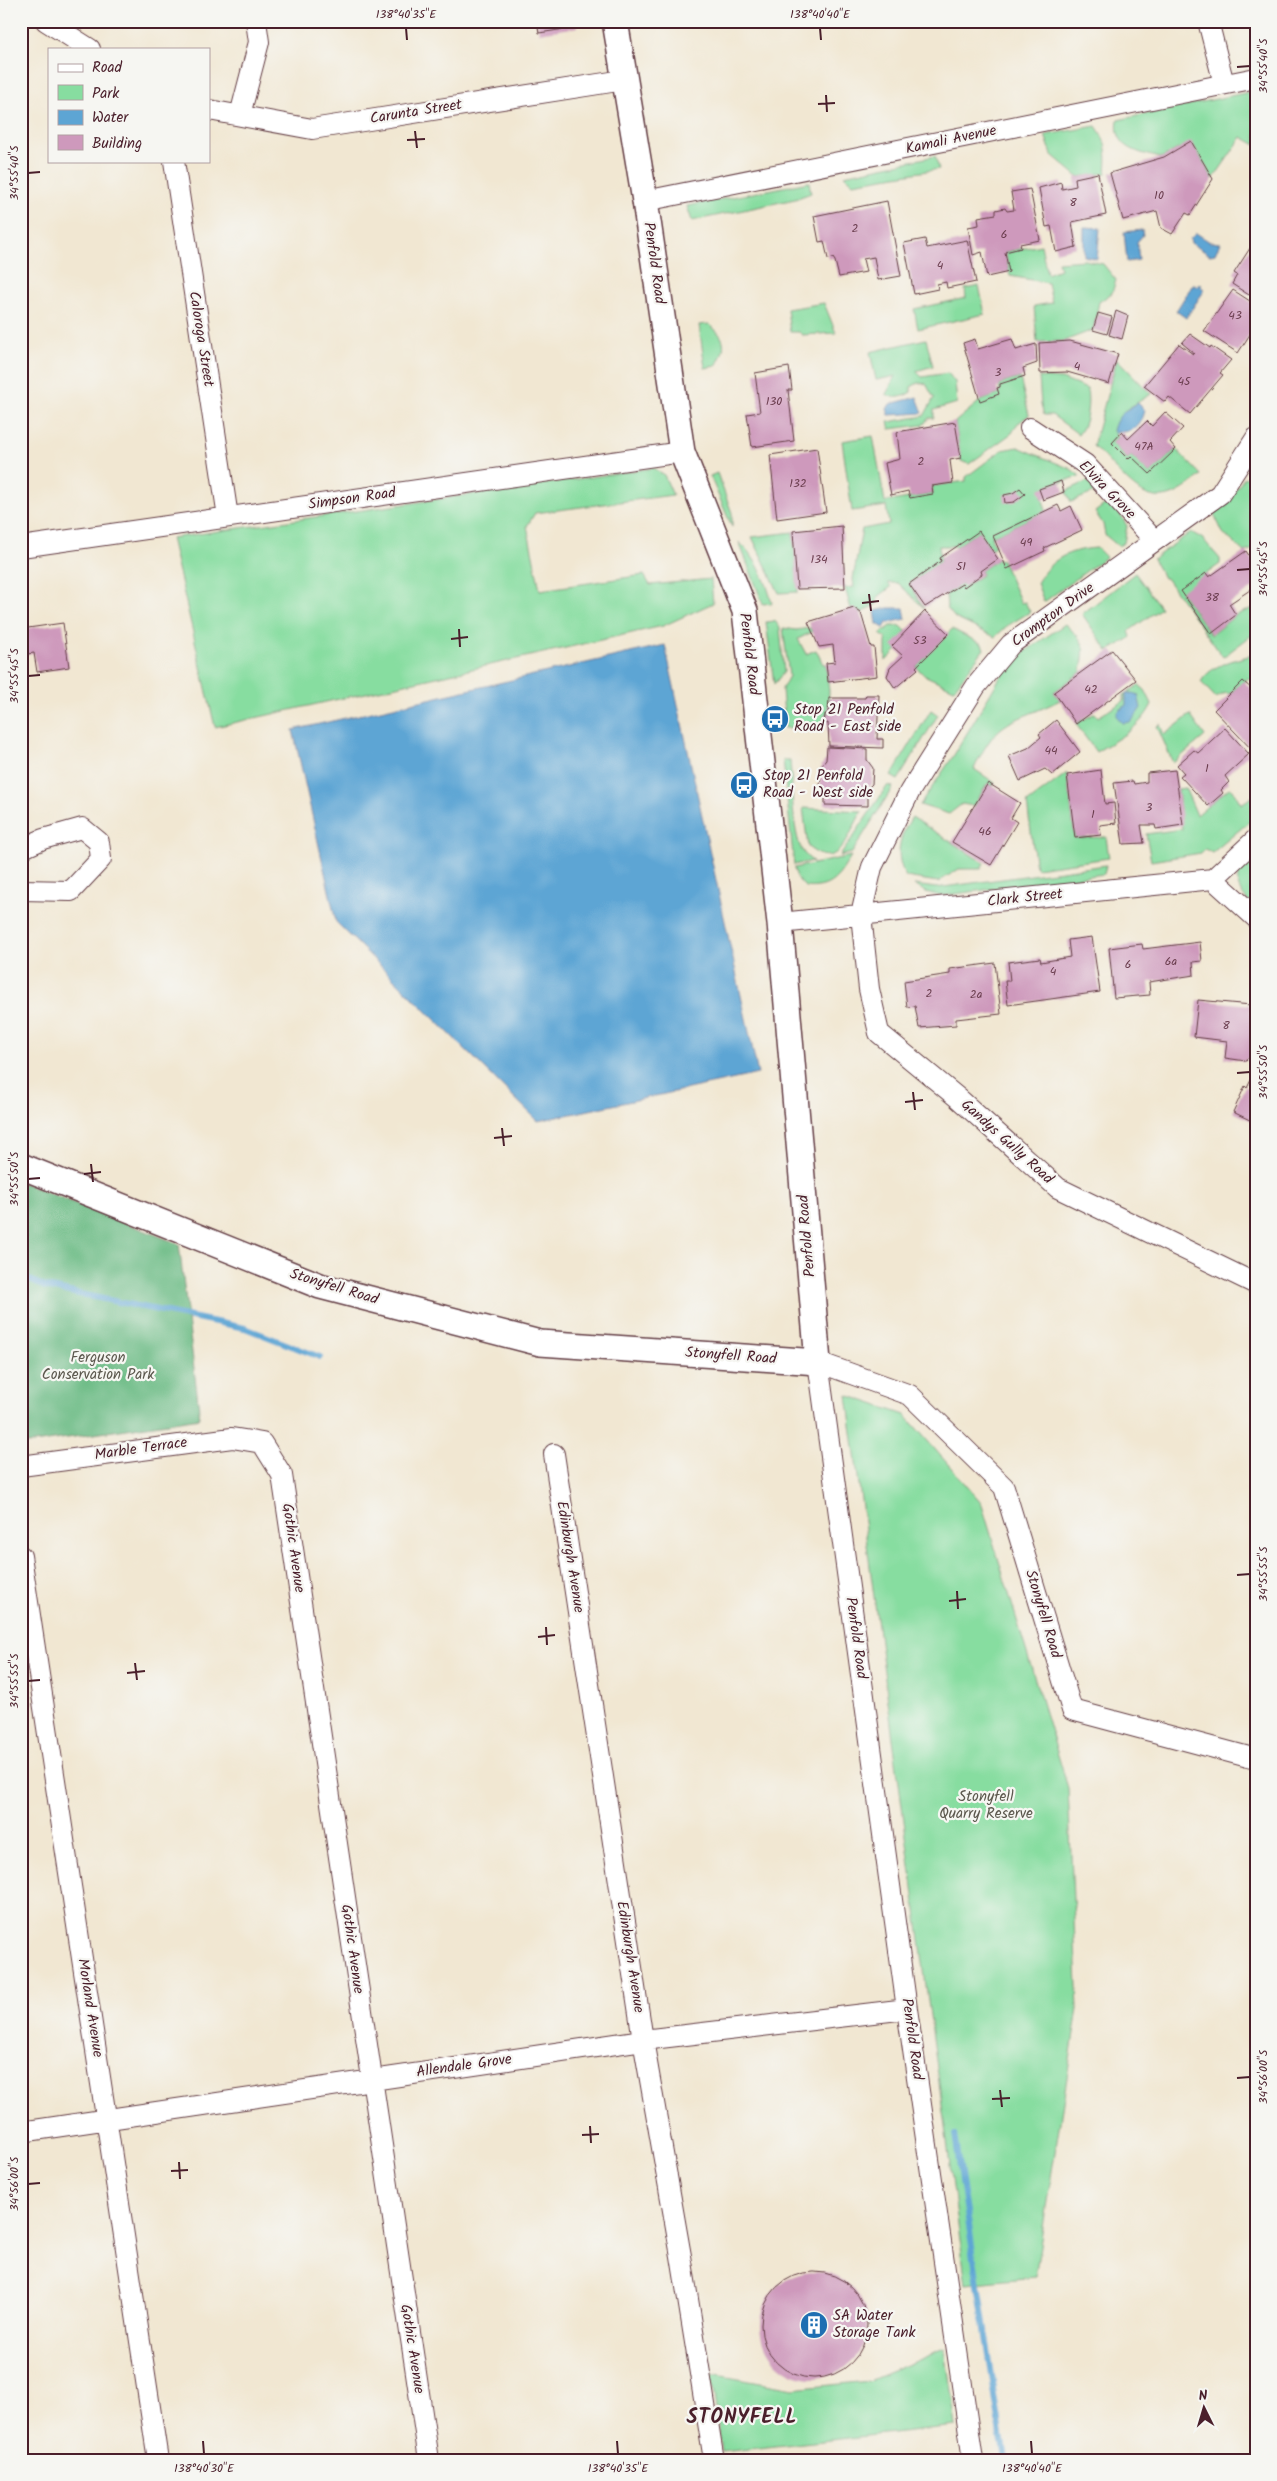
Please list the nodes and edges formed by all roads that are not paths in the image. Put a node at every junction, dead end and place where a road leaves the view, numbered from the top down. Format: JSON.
{"nodes":[{"id":1,"x":46,"y":21,"type":"edge"},
{"id":2,"x":256,"y":21,"type":"edge"},
{"id":3,"x":615,"y":21,"type":"edge"},
{"id":4,"x":1208,"y":21,"type":"edge"},
{"id":5,"x":88,"y":48,"type":"edge"},
{"id":6,"x":1256,"y":78,"type":"edge"},
{"id":7,"x":624,"y":80,"type":"junction"},
{"id":8,"x":1224,"y":84,"type":"junction"},
{"id":9,"x":210,"y":110,"type":"edge"},
{"id":10,"x":240,"y":115,"type":"junction"},
{"id":11,"x":174,"y":162,"type":"edge"},
{"id":12,"x":645,"y":201,"type":"junction"},
{"id":13,"x":1030,"y":428,"type":"dead end"},
{"id":14,"x":1256,"y":438,"type":"edge"},
{"id":15,"x":682,"y":452,"type":"junction"},
{"id":16,"x":228,"y":517,"type":"junction"},
{"id":17,"x":1154,"y":540,"type":"junction"},
{"id":18,"x":21,"y":547,"type":"edge"},
{"id":19,"x":1256,"y":839,"type":"edge"},
{"id":20,"x":21,"y":849,"type":"edge"},
{"id":21,"x":1213,"y":879,"type":"junction"},
{"id":22,"x":21,"y":890,"type":"edge"},
{"id":23,"x":861,"y":915,"type":"junction"},
{"id":24,"x":1256,"y":918,"type":"edge"},
{"id":25,"x":780,"y":923,"type":"junction"},
{"id":26,"x":21,"y":1166,"type":"edge"},
{"id":27,"x":1256,"y":1284,"type":"edge"},
{"id":28,"x":818,"y":1362,"type":"junction"},
{"id":29,"x":262,"y":1444,"type":"joint"},
{"id":30,"x":554,"y":1454,"type":"dead end"},
{"id":31,"x":21,"y":1466,"type":"edge"},
{"id":32,"x":21,"y":1556,"type":"edge"},
{"id":33,"x":1256,"y":1759,"type":"edge"},
{"id":34,"x":907,"y":2009,"type":"junction"},
{"id":35,"x":643,"y":2040,"type":"junction"},
{"id":36,"x":372,"y":2079,"type":"junction"},
{"id":37,"x":106,"y":2119,"type":"junction"},
{"id":38,"x":21,"y":2132,"type":"edge"},
{"id":39,"x":158,"y":2460,"type":"edge"},
{"id":40,"x":429,"y":2460,"type":"edge"},
{"id":41,"x":714,"y":2460,"type":"edge"},
{"id":42,"x":973,"y":2460,"type":"edge"}],
"edges":[{"from":1,"to":5,"type":"street"},
{"from":2,"to":10,"type":"street"},
{"from":3,"to":7,"type":"street","name":"Penfold Road"},
{"from":4,"to":8,"type":"street"},
{"from":6,"to":8,"type":"street","name":"Kamali Avenue"},
{"from":7,"to":10,"type":"street","name":"Carunta Street"},
{"from":7,"to":12,"type":"street","name":"Penfold Road"},
{"from":8,"to":12,"type":"street","name":"Kamali Avenue"},
{"from":9,"to":10,"type":"street","name":"Carunta Street"},
{"from":11,"to":16,"type":"street","name":"Caloroga Street"},
{"from":12,"to":15,"type":"street","name":"Penfold Road"},
{"from":13,"to":17,"type":"street","name":"Elvira Grove"},
{"from":14,"to":17,"type":"street","name":"Crompton Drive"},
{"from":15,"to":16,"type":"street","name":"Simpson Road"},
{"from":15,"to":25,"type":"street","name":"Penfold Road"},
{"from":16,"to":18,"type":"street","name":"Simpson Road"},
{"from":17,"to":23,"type":"street","name":"Crompton Drive"},
{"from":19,"to":21,"type":"street"},
{"from":20,"to":22,"type":"street"},
{"from":21,"to":23,"type":"street","name":"Clark Street"},
{"from":21,"to":24,"type":"street"},
{"from":23,"to":25,"type":"street","name":"Clark Street"},
{"from":23,"to":27,"type":"street","name":"Gandys Gully Road"},
{"from":25,"to":28,"type":"street","name":"Penfold Road"},
{"from":26,"to":28,"type":"street","name":"Stonyfell Road"},
{"from":28,"to":33,"type":"street","name":"Stonyfell Road"},
{"from":28,"to":34,"type":"street","name":"Penfold Road"},
{"from":29,"to":31,"type":"street","name":"Marble Terrace"},
{"from":29,"to":36,"type":"street","name":"Gothic Avenue"},
{"from":30,"to":35,"type":"street","name":"Edinburgh Avenue"},
{"from":32,"to":37,"type":"street","name":"Morland Avenue"},
{"from":34,"to":35,"type":"street","name":"Allendale Grove"},
{"from":34,"to":42,"type":"street","name":"Penfold Road"},
{"from":35,"to":36,"type":"street","name":"Allendale Grove"},
{"from":35,"to":41,"type":"street","name":"Edinburgh Avenue"},
{"from":36,"to":37,"type":"street","name":"Allendale Grove"},
{"from":36,"to":40,"type":"street","name":"Gothic Avenue"},
{"from":37,"to":38,"type":"street","name":"Allendale Grove"},
{"from":37,"to":39,"type":"street","name":"Morland Avenue"}]}
